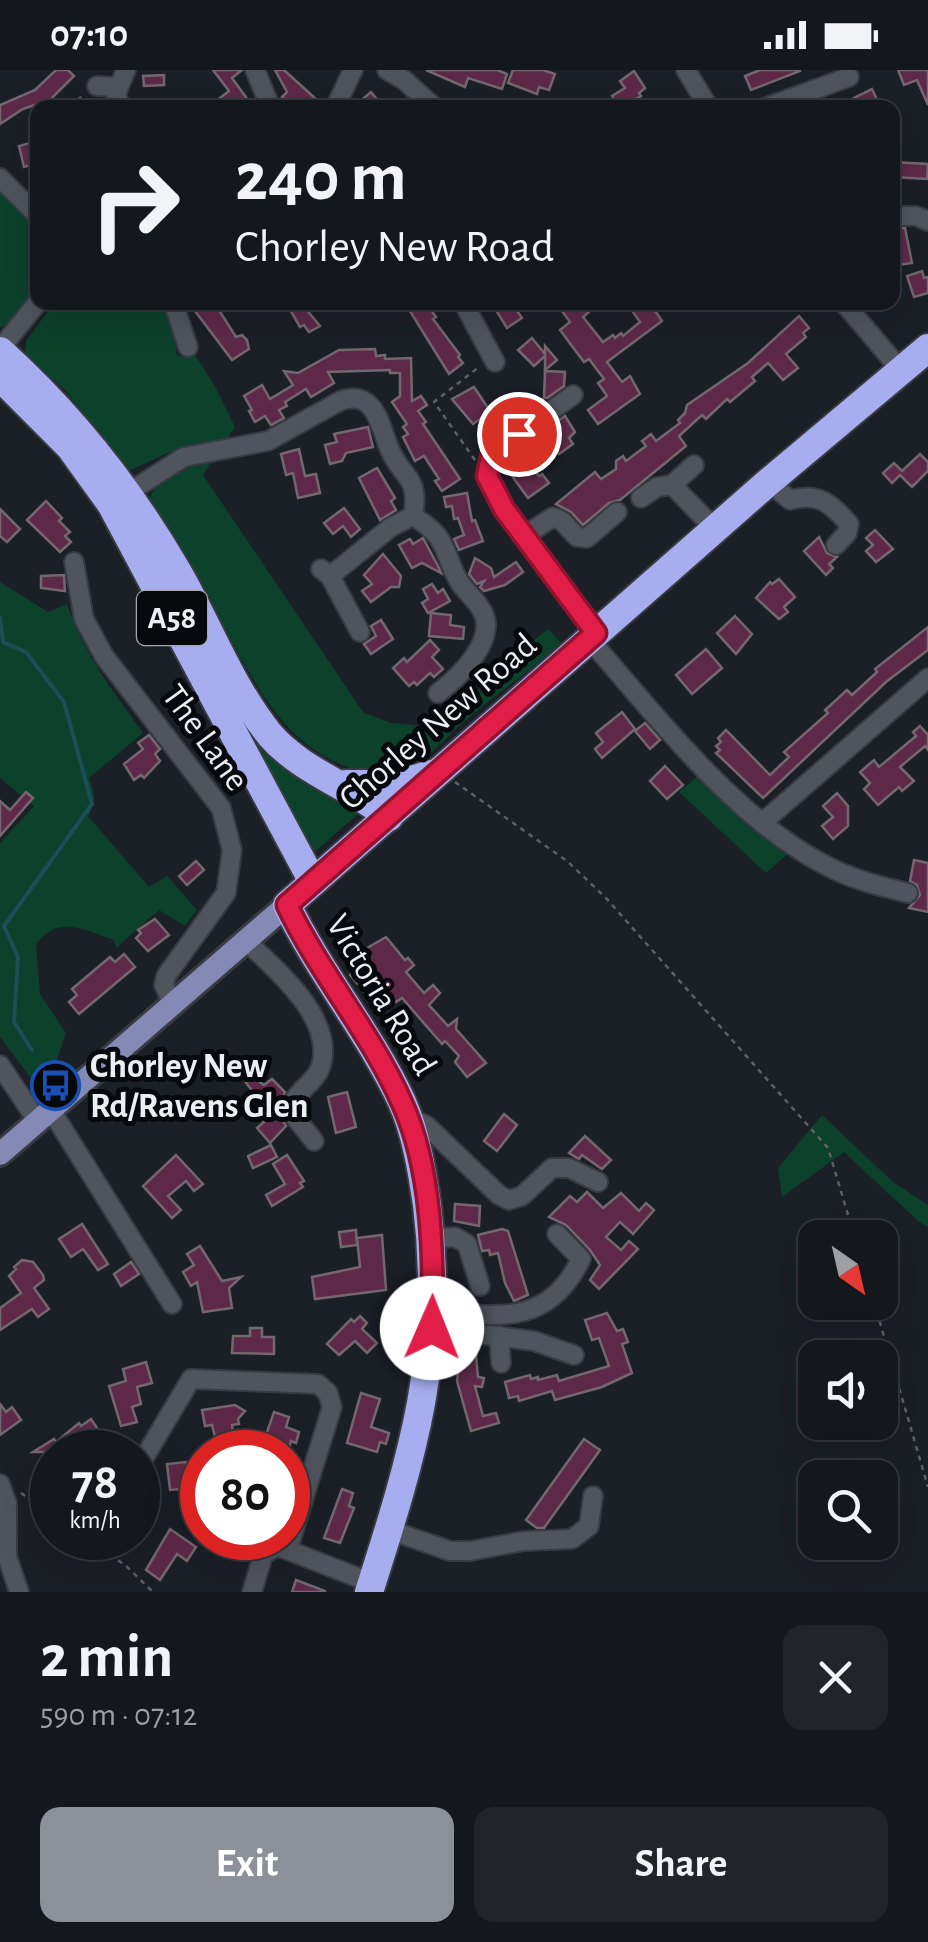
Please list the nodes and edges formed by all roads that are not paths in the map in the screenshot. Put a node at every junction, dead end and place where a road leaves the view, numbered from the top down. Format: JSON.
{"nodes":[{"id":1,"x":255,"y":70,"type":"edge"},
{"id":2,"x":353,"y":70,"type":"edge"},
{"id":3,"x":387,"y":70,"type":"edge"},
{"id":4,"x":686,"y":70,"type":"edge"},
{"id":5,"x":848,"y":77,"type":"dead end"},
{"id":6,"x":122,"y":78,"type":"edge"},
{"id":7,"x":97,"y":86,"type":"road end"},
{"id":8,"x":268,"y":100,"type":"edge"},
{"id":9,"x":339,"y":100,"type":"edge"},
{"id":10,"x":426,"y":100,"type":"edge"},
{"id":11,"x":704,"y":100,"type":"edge"},
{"id":12,"x":786,"y":100,"type":"edge"},
{"id":13,"x":0,"y":178,"type":"edge"},
{"id":14,"x":30,"y":208,"type":"edge"},
{"id":15,"x":900,"y":216,"type":"edge"},
{"id":16,"x":928,"y":221,"type":"edge"},
{"id":17,"x":32,"y":310,"type":"edge"},
{"id":18,"x":176,"y":310,"type":"edge"},
{"id":19,"x":467,"y":310,"type":"edge"},
{"id":20,"x":850,"y":310,"type":"edge"},
{"id":21,"x":188,"y":347,"type":"dead end"},
{"id":22,"x":928,"y":348,"type":"edge"},
{"id":23,"x":0,"y":350,"type":"edge"},
{"id":24,"x":493,"y":360,"type":"road end"},
{"id":25,"x":900,"y":369,"type":"junction"},
{"id":26,"x":0,"y":377,"type":"edge"},
{"id":27,"x":573,"y":395,"type":"dead end"},
{"id":28,"x":694,"y":465,"type":"dead end"},
{"id":29,"x":770,"y":482,"type":"junction"},
{"id":30,"x":672,"y":485,"type":"junction"},
{"id":31,"x":119,"y":498,"type":"junction"},
{"id":32,"x":641,"y":498,"type":"dead end"},
{"id":33,"x":617,"y":512,"type":"dead end"},
{"id":34,"x":413,"y":516,"type":"junction"},
{"id":35,"x":715,"y":529,"type":"junction"},
{"id":36,"x":524,"y":536,"type":"junction"},
{"id":37,"x":836,"y":545,"type":"dead end"},
{"id":38,"x":74,"y":562,"type":"dead end"},
{"id":39,"x":360,"y":632,"type":"dead end"},
{"id":40,"x":592,"y":636,"type":"junction"},
{"id":41,"x":928,"y":678,"type":"edge"},
{"id":42,"x":438,"y":692,"type":"dead end"},
{"id":43,"x":440,"y":772,"type":"junction"},
{"id":44,"x":340,"y":783,"type":"junction"},
{"id":45,"x":389,"y":817,"type":"junction"},
{"id":46,"x":762,"y":823,"type":"junction"},
{"id":47,"x":313,"y":882,"type":"junction"},
{"id":48,"x":908,"y":893,"type":"dead end"},
{"id":49,"x":287,"y":905,"type":"junction"},
{"id":50,"x":246,"y":941,"type":"junction"},
{"id":51,"x":173,"y":1004,"type":"junction"},
{"id":52,"x":0,"y":1065,"type":"edge"},
{"id":53,"x":45,"y":1116,"type":"junction"},
{"id":54,"x":408,"y":1117,"type":"junction"},
{"id":55,"x":314,"y":1141,"type":"dead end"},
{"id":56,"x":0,"y":1154,"type":"edge"},
{"id":57,"x":598,"y":1182,"type":"dead end"},
{"id":58,"x":557,"y":1234,"type":"dead end"},
{"id":59,"x":431,"y":1239,"type":"junction"},
{"id":60,"x":479,"y":1286,"type":"dead end"},
{"id":61,"x":172,"y":1304,"type":"dead end"},
{"id":62,"x":432,"y":1319,"type":"junction"},
{"id":63,"x":499,"y":1336,"type":"junction"},
{"id":64,"x":574,"y":1355,"type":"dead end"},
{"id":65,"x":501,"y":1363,"type":"dead end"},
{"id":66,"x":160,"y":1431,"type":"edge"},
{"id":67,"x":310,"y":1478,"type":"edge"},
{"id":68,"x":7,"y":1486,"type":"edge"},
{"id":69,"x":594,"y":1496,"type":"dead end"},
{"id":70,"x":390,"y":1530,"type":"junction"},
{"id":71,"x":310,"y":1559,"type":"edge"},
{"id":72,"x":263,"y":1560,"type":"edge"},
{"id":73,"x":370,"y":1587,"type":"edge"},
{"id":74,"x":19,"y":1592,"type":"edge"},
{"id":75,"x":252,"y":1592,"type":"edge"}],
"edges":[{"from":1,"to":8,"type":"street"},
{"from":2,"to":9,"type":"street"},
{"from":3,"to":10,"type":"street"},
{"from":4,"to":11,"type":"street"},
{"from":5,"to":12,"type":"street"},
{"from":6,"to":7,"type":"street"},
{"from":13,"to":14,"type":"street"},
{"from":15,"to":16,"type":"street"},
{"from":17,"to":23,"type":"street"},
{"from":18,"to":21,"type":"street"},
{"from":19,"to":24,"type":"street"},
{"from":20,"to":25,"type":"street"},
{"from":22,"to":25,"type":"highway","name":"Chorley New Road"},
{"from":23,"to":31,"type":"highway","number":"A58"},
{"from":25,"to":29,"type":"highway","name":"Chorley New Road"},
{"from":26,"to":31,"type":"highway","number":"A58"},
{"from":27,"to":36,"type":"street"},
{"from":28,"to":30,"type":"street"},
{"from":29,"to":35,"type":"highway","name":"Chorley New Road"},
{"from":29,"to":37,"type":"street"},
{"from":30,"to":32,"type":"street"},
{"from":30,"to":35,"type":"street"},
{"from":31,"to":34,"type":"street"},
{"from":31,"to":44,"type":"highway","number":"A58"},
{"from":31,"to":47,"type":"highway","number":"A58"},
{"from":33,"to":36,"type":"street"},
{"from":34,"to":39,"type":"street"},
{"from":34,"to":42,"type":"street"},
{"from":35,"to":40,"type":"highway","name":"Chorley New Road"},
{"from":36,"to":40,"type":"street"},
{"from":38,"to":51,"type":"street","name":"The Lane"},
{"from":40,"to":43,"type":"highway","name":"Chorley New Road"},
{"from":40,"to":46,"type":"street"},
{"from":41,"to":46,"type":"street"},
{"from":43,"to":44,"type":"highway","number":"A58"},
{"from":43,"to":45,"type":"highway","name":"Chorley New Road"},
{"from":44,"to":45,"type":"highway","number":"A58"},
{"from":45,"to":47,"type":"highway","name":"Chorley New Road"},
{"from":46,"to":48,"type":"street"},
{"from":47,"to":49,"type":"highway","name":"Chorley New Road"},
{"from":49,"to":50,"type":"main road","name":"Chorley New Road"},
{"from":49,"to":54,"type":"highway","name":"Victoria Road"},
{"from":50,"to":51,"type":"main road","name":"Chorley New Road"},
{"from":50,"to":55,"type":"street"},
{"from":51,"to":53,"type":"main road","name":"Chorley New Road"},
{"from":52,"to":53,"type":"street"},
{"from":53,"to":56,"type":"main road","name":"Chorley New Road"},
{"from":53,"to":61,"type":"street"},
{"from":54,"to":57,"type":"street"},
{"from":54,"to":59,"type":"highway","name":"Victoria Road"},
{"from":58,"to":62,"type":"street"},
{"from":59,"to":60,"type":"street"},
{"from":59,"to":62,"type":"highway","name":"Victoria Road"},
{"from":62,"to":63,"type":"street"},
{"from":62,"to":70,"type":"highway","name":"Victoria Road"},
{"from":63,"to":64,"type":"street"},
{"from":63,"to":65,"type":"street"},
{"from":66,"to":67,"type":"street"},
{"from":68,"to":74,"type":"street"},
{"from":69,"to":70,"type":"street"},
{"from":70,"to":73,"type":"highway","name":"Victoria Road"},
{"from":71,"to":73,"type":"street"},
{"from":72,"to":75,"type":"street"}]}
